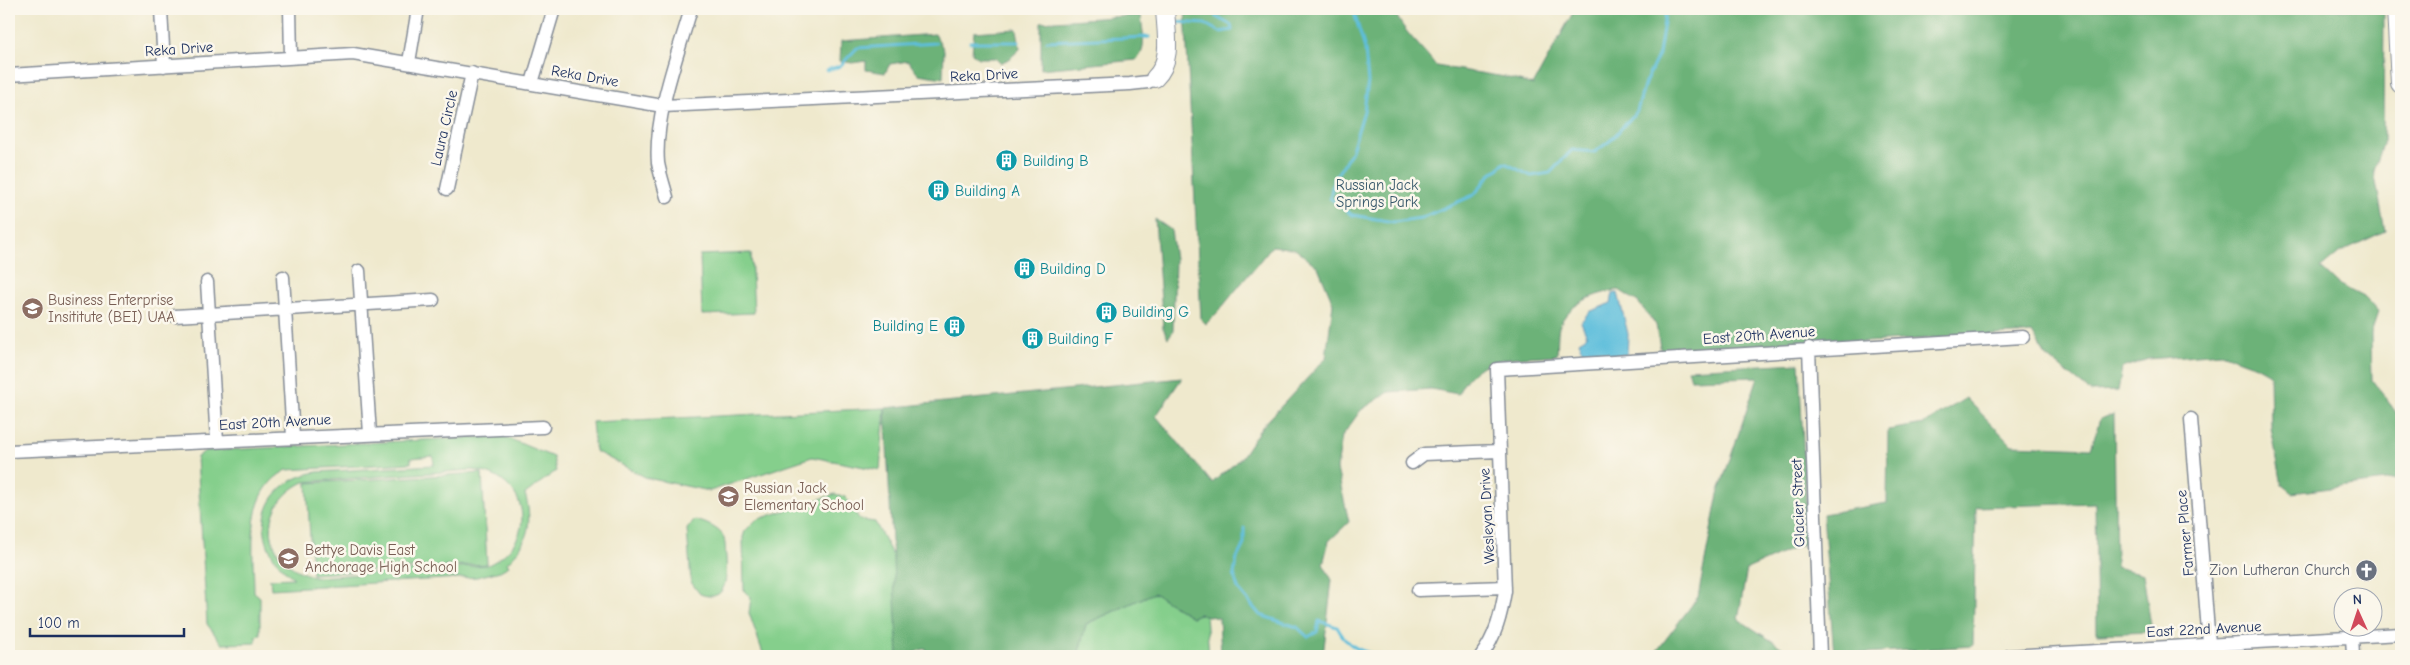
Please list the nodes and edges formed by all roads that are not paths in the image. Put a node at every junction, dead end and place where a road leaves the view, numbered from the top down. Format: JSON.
{"nodes":[{"id":1,"x":160,"y":9,"type":"edge"},
{"id":2,"x":290,"y":9,"type":"edge"},
{"id":3,"x":418,"y":9,"type":"edge"},
{"id":4,"x":554,"y":9,"type":"edge"},
{"id":5,"x":691,"y":9,"type":"edge"},
{"id":6,"x":1164,"y":9,"type":"edge"},
{"id":7,"x":2397,"y":9,"type":"edge"},
{"id":8,"x":291,"y":57,"type":"junction"},
{"id":9,"x":409,"y":62,"type":"junction"},
{"id":10,"x":164,"y":66,"type":"junction"},
{"id":11,"x":472,"y":73,"type":"junction"},
{"id":12,"x":9,"y":75,"type":"edge"},
{"id":13,"x":1156,"y":78,"type":"joint"},
{"id":14,"x":532,"y":83,"type":"junction"},
{"id":15,"x":2401,"y":84,"type":"edge"},
{"id":16,"x":663,"y":106,"type":"junction"},
{"id":17,"x":447,"y":190,"type":"dead end"},
{"id":18,"x":667,"y":197,"type":"dead end"},
{"id":19,"x":359,"y":271,"type":"dead end"},
{"id":20,"x":283,"y":277,"type":"dead end"},
{"id":21,"x":207,"y":282,"type":"dead end"},
{"id":22,"x":432,"y":300,"type":"dead end"},
{"id":23,"x":362,"y":305,"type":"junction"},
{"id":24,"x":285,"y":310,"type":"junction"},
{"id":25,"x":209,"y":314,"type":"junction"},
{"id":26,"x":175,"y":316,"type":"dead end"},
{"id":27,"x":2023,"y":337,"type":"dead end"},
{"id":28,"x":1809,"y":348,"type":"junction"},
{"id":29,"x":1497,"y":369,"type":"joint"},
{"id":30,"x":2191,"y":419,"type":"dead end"},
{"id":31,"x":543,"y":427,"type":"dead end"},
{"id":32,"x":370,"y":434,"type":"junction"},
{"id":33,"x":293,"y":438,"type":"junction"},
{"id":34,"x":217,"y":441,"type":"junction"},
{"id":35,"x":9,"y":451,"type":"edge"},
{"id":36,"x":1500,"y":451,"type":"junction"},
{"id":37,"x":1412,"y":463,"type":"dead end"},
{"id":38,"x":1506,"y":587,"type":"junction"},
{"id":39,"x":1418,"y":590,"type":"dead end"},
{"id":40,"x":2401,"y":634,"type":"edge"},
{"id":41,"x":2382,"y":635,"type":"edge"},
{"id":42,"x":2332,"y":638,"type":"edge"},
{"id":43,"x":2352,"y":638,"type":"edge"},
{"id":44,"x":2210,"y":650,"type":"edge"},
{"id":45,"x":2061,"y":655,"type":"edge"},
{"id":46,"x":1481,"y":656,"type":"edge"},
{"id":47,"x":1820,"y":656,"type":"edge"},
{"id":48,"x":2009,"y":656,"type":"edge"},
{"id":49,"x":2353,"y":656,"type":"edge"}],
"edges":[{"from":1,"to":10,"type":"street"},
{"from":2,"to":8,"type":"street"},
{"from":3,"to":9,"type":"street"},
{"from":4,"to":14,"type":"street"},
{"from":5,"to":16,"type":"street"},
{"from":6,"to":13,"type":"street"},
{"from":7,"to":15,"type":"main road"},
{"from":8,"to":9,"type":"street","name":"Reka Drive"},
{"from":8,"to":10,"type":"street","name":"Reka Drive"},
{"from":9,"to":11,"type":"street","name":"Reka Drive"},
{"from":10,"to":12,"type":"street","name":"Reka Drive"},
{"from":11,"to":14,"type":"street","name":"Reka Drive"},
{"from":11,"to":17,"type":"street","name":"Laura Circle"},
{"from":13,"to":16,"type":"street","name":"Reka Drive"},
{"from":14,"to":16,"type":"street","name":"Reka Drive"},
{"from":16,"to":18,"type":"street"},
{"from":19,"to":23,"type":"street"},
{"from":20,"to":24,"type":"street"},
{"from":21,"to":25,"type":"street"},
{"from":22,"to":23,"type":"street"},
{"from":23,"to":24,"type":"street"},
{"from":23,"to":32,"type":"street"},
{"from":24,"to":25,"type":"street"},
{"from":24,"to":33,"type":"street"},
{"from":25,"to":26,"type":"street"},
{"from":25,"to":34,"type":"street"},
{"from":27,"to":28,"type":"street","name":"East 20th Avenue"},
{"from":28,"to":29,"type":"street","name":"East 20th Avenue"},
{"from":28,"to":47,"type":"street","name":"Glacier Street"},
{"from":29,"to":36,"type":"street","name":"Wesleyan Drive"},
{"from":30,"to":44,"type":"street","name":"Farmer Place"},
{"from":31,"to":32,"type":"street","name":"East 20th Avenue"},
{"from":32,"to":33,"type":"street","name":"East 20th Avenue"},
{"from":33,"to":34,"type":"street","name":"East 20th Avenue"},
{"from":34,"to":35,"type":"street","name":"East 20th Avenue"},
{"from":36,"to":37,"type":"street"},
{"from":36,"to":38,"type":"street","name":"Wesleyan Drive"},
{"from":38,"to":39,"type":"street"},
{"from":38,"to":46,"type":"street","name":"Wesleyan Drive"},
{"from":40,"to":41,"type":"street","name":"East 22nd Avenue"},
{"from":42,"to":44,"type":"street","name":"East 22nd Avenue"},
{"from":43,"to":49,"type":"street"},
{"from":44,"to":45,"type":"street","name":"East 22nd Avenue"},
{"from":45,"to":48,"type":"street","name":"East 22nd Avenue"}]}
